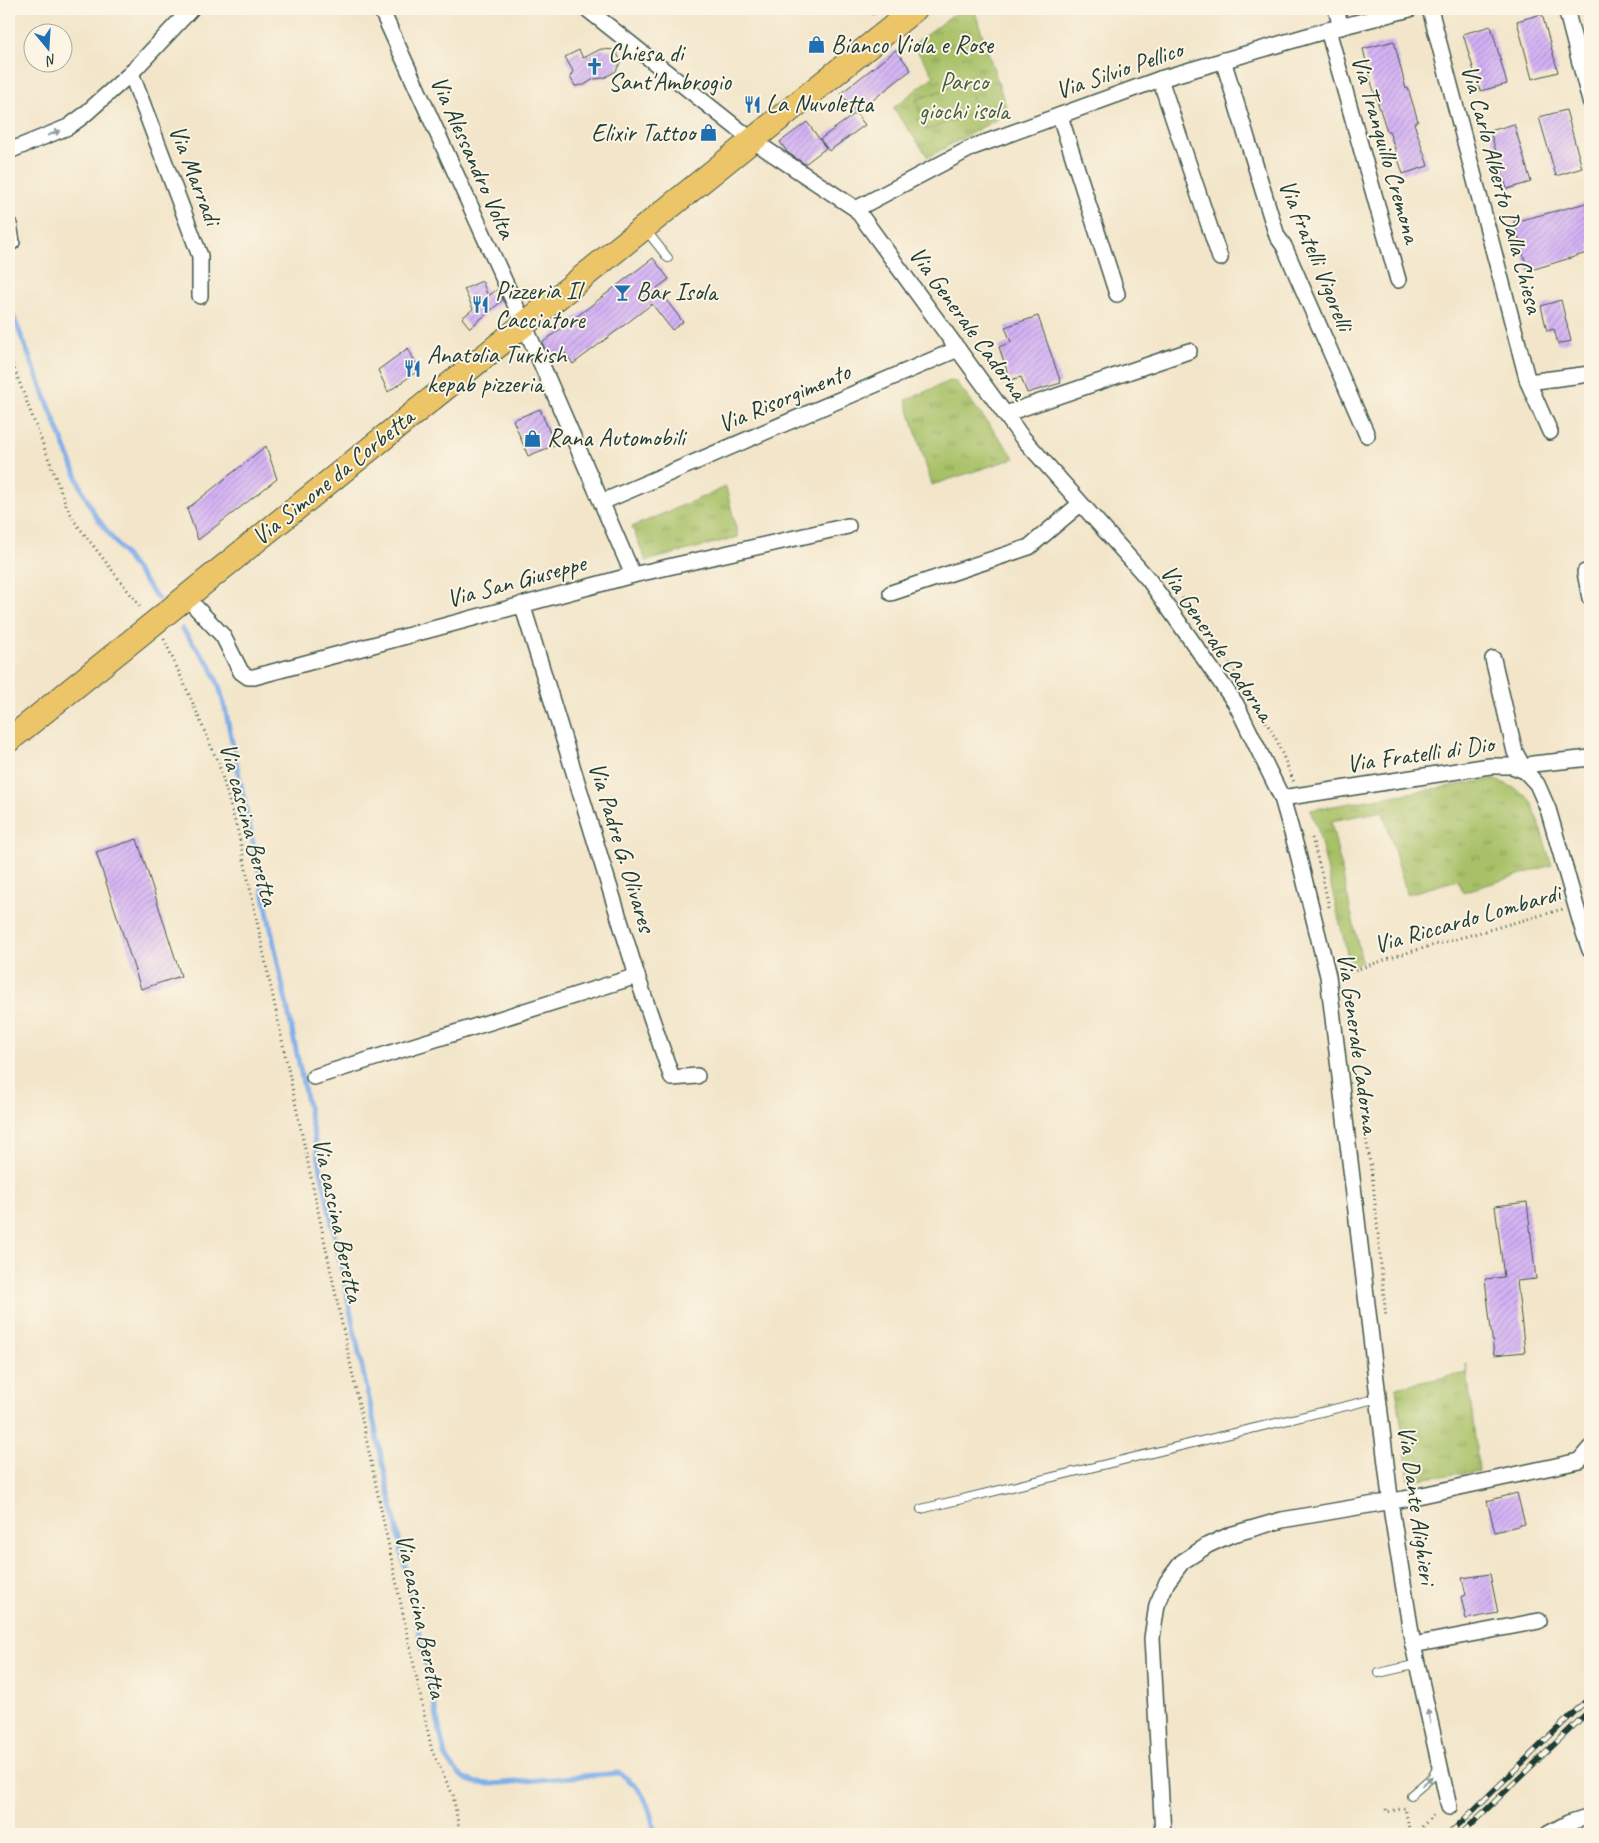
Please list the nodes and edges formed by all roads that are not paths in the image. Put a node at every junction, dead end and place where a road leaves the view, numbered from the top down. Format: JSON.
{"nodes":[{"id":1,"x":191,"y":9,"type":"edge"},
{"id":2,"x":381,"y":9,"type":"edge"},
{"id":3,"x":587,"y":9,"type":"edge"},
{"id":4,"x":916,"y":9,"type":"edge"},
{"id":5,"x":1336,"y":9,"type":"edge"},
{"id":6,"x":1410,"y":9,"type":"edge"},
{"id":7,"x":1430,"y":9,"type":"edge"},
{"id":8,"x":1566,"y":9,"type":"edge"},
{"id":9,"x":1335,"y":29,"type":"junction"},
{"id":10,"x":1223,"y":60,"type":"junction"},
{"id":11,"x":131,"y":73,"type":"junction"},
{"id":12,"x":1160,"y":80,"type":"junction"},
{"id":13,"x":1590,"y":101,"type":"edge"},
{"id":14,"x":1060,"y":116,"type":"junction"},
{"id":15,"x":752,"y":140,"type":"junction"},
{"id":16,"x":9,"y":151,"type":"edge"},
{"id":17,"x":856,"y":209,"type":"junction"},
{"id":18,"x":9,"y":224,"type":"edge"},
{"id":19,"x":644,"y":228,"type":"junction"},
{"id":20,"x":12,"y":242,"type":"dead end"},
{"id":21,"x":668,"y":258,"type":"dead end"},
{"id":22,"x":1220,"y":258,"type":"dead end"},
{"id":23,"x":1398,"y":280,"type":"dead end"},
{"id":24,"x":1117,"y":294,"type":"dead end"},
{"id":25,"x":200,"y":296,"type":"dead end"},
{"id":26,"x":524,"y":324,"type":"junction"},
{"id":27,"x":958,"y":349,"type":"junction"},
{"id":28,"x":1189,"y":351,"type":"dead end"},
{"id":29,"x":1590,"y":374,"type":"edge"},
{"id":30,"x":1528,"y":382,"type":"junction"},
{"id":31,"x":1005,"y":414,"type":"junction"},
{"id":32,"x":1550,"y":432,"type":"dead end"},
{"id":33,"x":1366,"y":435,"type":"dead end"},
{"id":34,"x":602,"y":502,"type":"junction"},
{"id":35,"x":1080,"y":504,"type":"junction"},
{"id":36,"x":848,"y":526,"type":"dead end"},
{"id":37,"x":1585,"y":572,"type":"dead end"},
{"id":38,"x":633,"y":575,"type":"junction"},
{"id":39,"x":891,"y":593,"type":"dead end"},
{"id":40,"x":185,"y":596,"type":"junction"},
{"id":41,"x":1590,"y":598,"type":"edge"},
{"id":42,"x":522,"y":604,"type":"junction"},
{"id":43,"x":1493,"y":659,"type":"dead end"},
{"id":44,"x":9,"y":740,"type":"edge"},
{"id":45,"x":1590,"y":758,"type":"edge"},
{"id":46,"x":1524,"y":771,"type":"junction"},
{"id":47,"x":1282,"y":798,"type":"junction"},
{"id":48,"x":1590,"y":950,"type":"edge"},
{"id":49,"x":637,"y":976,"type":"junction"},
{"id":50,"x":697,"y":1076,"type":"dead end"},
{"id":51,"x":314,"y":1077,"type":"dead end"},
{"id":52,"x":1375,"y":1372,"type":"joint"},
{"id":53,"x":1379,"y":1398,"type":"junction"},
{"id":54,"x":1590,"y":1448,"type":"edge"},
{"id":55,"x":1391,"y":1501,"type":"junction"},
{"id":56,"x":921,"y":1509,"type":"dead end"},
{"id":57,"x":1539,"y":1621,"type":"dead end"},
{"id":58,"x":1413,"y":1645,"type":"junction"},
{"id":59,"x":1418,"y":1664,"type":"junction"},
{"id":60,"x":1379,"y":1673,"type":"dead end"},
{"id":61,"x":1439,"y":1764,"type":"junction"},
{"id":62,"x":1411,"y":1795,"type":"dead end"},
{"id":63,"x":1449,"y":1807,"type":"dead end"},
{"id":64,"x":1590,"y":1816,"type":"edge"},
{"id":65,"x":1163,"y":1834,"type":"edge"},
{"id":66,"x":1548,"y":1834,"type":"edge"}],
"edges":[{"from":1,"to":11,"type":"street"},
{"from":2,"to":26,"type":"street","name":"Via Alessandro Volta"},
{"from":3,"to":15,"type":"street","name":"Via Generale Cadorna"},
{"from":4,"to":15,"type":"main road","name":"Via Simone da Corbetta"},
{"from":5,"to":9,"type":"street","name":"Via Tranquillo Cremona"},
{"from":6,"to":9,"type":"street","name":"Via Silvio Pellico"},
{"from":7,"to":30,"type":"street","name":"Via Carlo Alberto Dalla Chiesa"},
{"from":8,"to":13,"type":"street"},
{"from":9,"to":10,"type":"street","name":"Via Silvio Pellico"},
{"from":9,"to":23,"type":"street","name":"Via Tranquillo Cremona"},
{"from":10,"to":12,"type":"street","name":"Via Silvio Pellico"},
{"from":10,"to":33,"type":"street","name":"Via fratelli Vigorelli"},
{"from":16,"to":11,"type":"street","one_way":true},
{"from":11,"to":25,"type":"street","name":"Via Marradi"},
{"from":12,"to":14,"type":"street","name":"Via Silvio Pellico"},
{"from":12,"to":22,"type":"street"},
{"from":14,"to":17,"type":"street","name":"Via Silvio Pellico"},
{"from":14,"to":24,"type":"street"},
{"from":15,"to":17,"type":"street","name":"Via Generale Cadorna"},
{"from":15,"to":19,"type":"main road","name":"Via Simone da Corbetta"},
{"from":17,"to":27,"type":"street","name":"Via Generale Cadorna"},
{"from":18,"to":20,"type":"street"},
{"from":19,"to":21,"type":"lane"},
{"from":19,"to":26,"type":"main road","name":"Via Simone da Corbetta"},
{"from":26,"to":34,"type":"street","name":"Via San Giuseppe"},
{"from":26,"to":40,"type":"main road","name":"Via Simone da Corbetta"},
{"from":27,"to":31,"type":"street","name":"Via Generale Cadorna"},
{"from":27,"to":34,"type":"street","name":"Via Risorgimento"},
{"from":28,"to":31,"type":"street"},
{"from":29,"to":30,"type":"street"},
{"from":30,"to":32,"type":"street","name":"Via Carlo Alberto Dalla Chiesa"},
{"from":31,"to":35,"type":"street","name":"Via Generale Cadorna"},
{"from":34,"to":38,"type":"street","name":"Via San Giuseppe"},
{"from":35,"to":39,"type":"street"},
{"from":35,"to":47,"type":"street","name":"Via Generale Cadorna"},
{"from":36,"to":38,"type":"street"},
{"from":37,"to":41,"type":"street"},
{"from":38,"to":42,"type":"street","name":"Via San Giuseppe"},
{"from":40,"to":42,"type":"street","name":"Via San Giuseppe"},
{"from":40,"to":44,"type":"main road","name":"Via Simone da Corbetta"},
{"from":42,"to":49,"type":"street","name":"Via Padre G. Olivares"},
{"from":43,"to":46,"type":"street"},
{"from":45,"to":46,"type":"street","name":"Via Fratelli di Dio"},
{"from":46,"to":47,"type":"street","name":"Via Fratelli di Dio"},
{"from":46,"to":48,"type":"street"},
{"from":47,"to":52,"type":"street","name":"Via Generale Cadorna"},
{"from":49,"to":50,"type":"street","name":"Via Padre G. Olivares"},
{"from":49,"to":51,"type":"street"},
{"from":52,"to":53,"type":"street","name":"Via Dante Alighieri"},
{"from":53,"to":55,"type":"street","name":"Via Dante Alighieri"},
{"from":53,"to":56,"type":"lane"},
{"from":54,"to":55,"type":"street"},
{"from":55,"to":58,"type":"street","name":"Via Dante Alighieri"},
{"from":55,"to":65,"type":"street"},
{"from":57,"to":58,"type":"street"},
{"from":58,"to":59,"type":"street","name":"Via Dante Alighieri"},
{"from":59,"to":60,"type":"lane"},
{"from":61,"to":59,"type":"street","name":"Via Dante Alighieri","one_way":true},
{"from":62,"to":61,"type":"lane","one_way":true},
{"from":61,"to":63,"type":"street","name":"Via Dante Alighieri"},
{"from":64,"to":66,"type":"street"}]}
